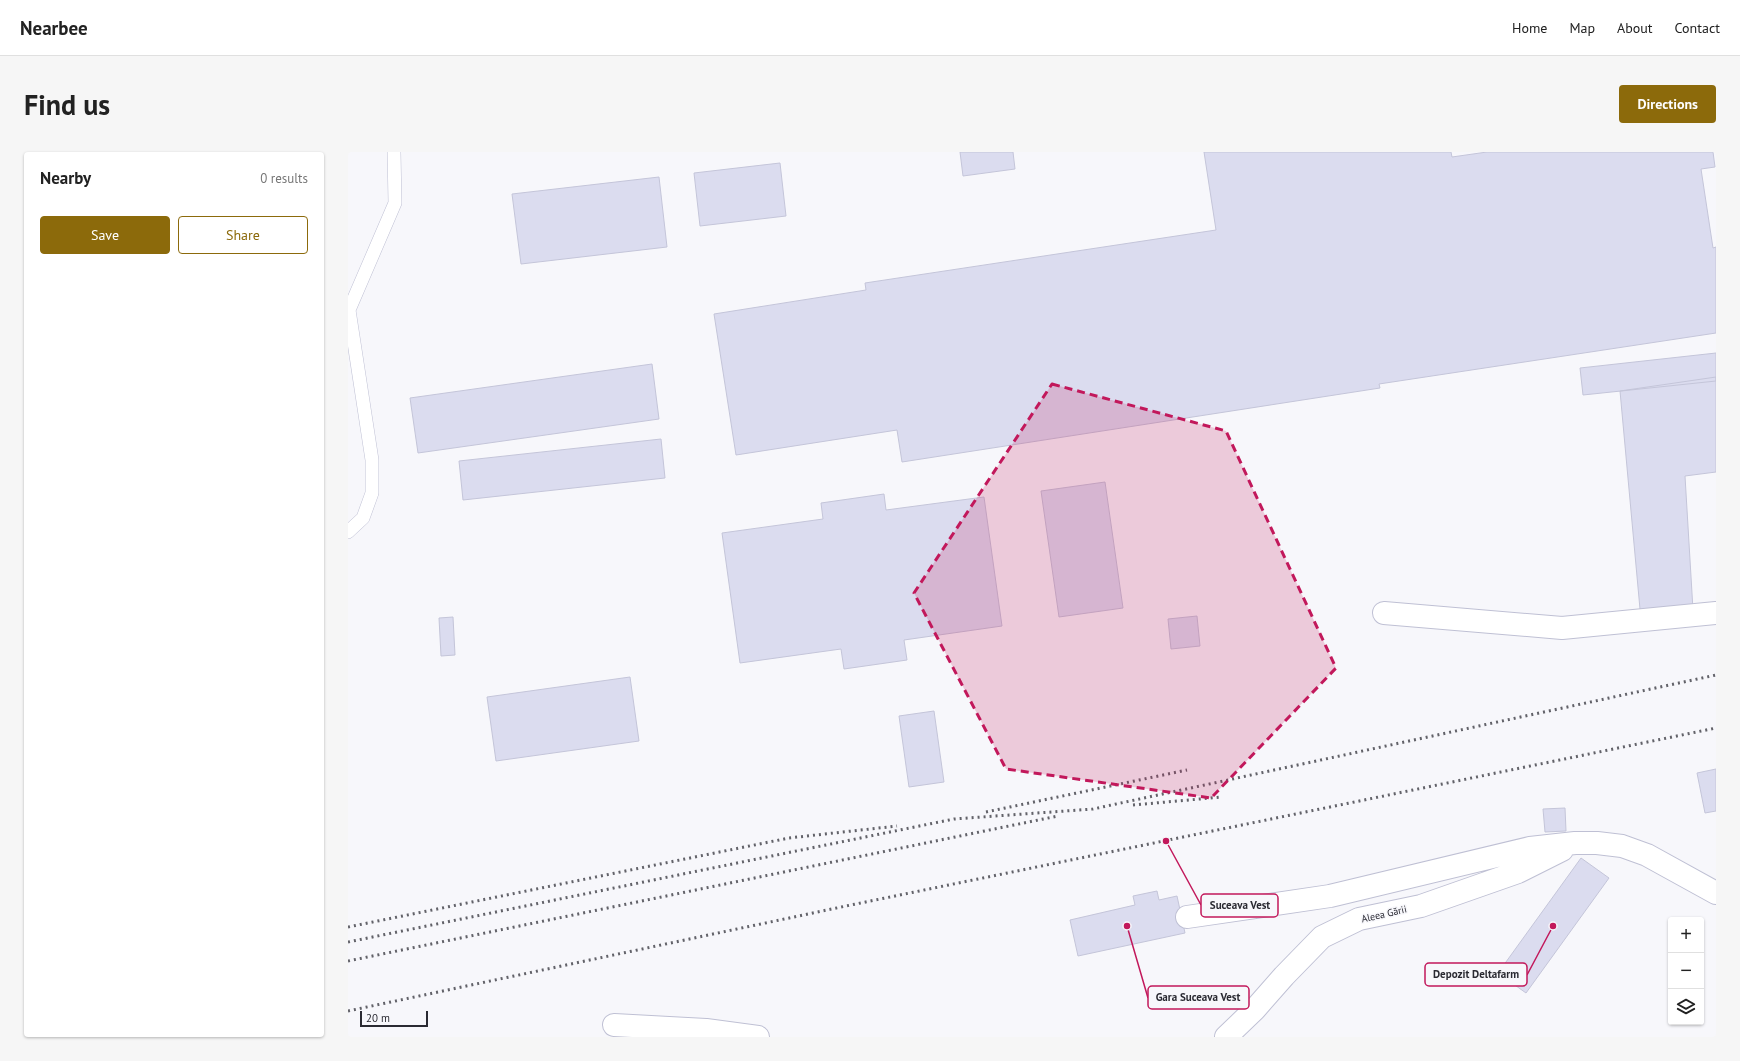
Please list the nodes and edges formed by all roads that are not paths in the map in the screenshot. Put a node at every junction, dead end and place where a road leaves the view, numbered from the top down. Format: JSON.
{"nodes":[{"id":1,"x":394,"y":152,"type":"edge"},
{"id":2,"x":348,"y":532,"type":"edge"},
{"id":3,"x":1384,"y":613,"type":"dead end"},
{"id":4,"x":1716,"y":613,"type":"edge"},
{"id":5,"x":1575,"y":843,"type":"junction"},
{"id":6,"x":1716,"y":893,"type":"edge"},
{"id":7,"x":1187,"y":918,"type":"dead end"},
{"id":8,"x":614,"y":1025,"type":"dead end"},
{"id":9,"x":758,"y":1037,"type":"edge"},
{"id":10,"x":1226,"y":1037,"type":"edge"}],
"edges":[{"from":1,"to":2,"type":"lane"},
{"from":3,"to":4,"type":"street"},
{"from":5,"to":6,"type":"street","name":"Aleea Gării"},
{"from":5,"to":7,"type":"street","name":"Aleea Gării"},
{"from":5,"to":10,"type":"street","name":"Aleea Gării"},
{"from":8,"to":9,"type":"street"}]}
